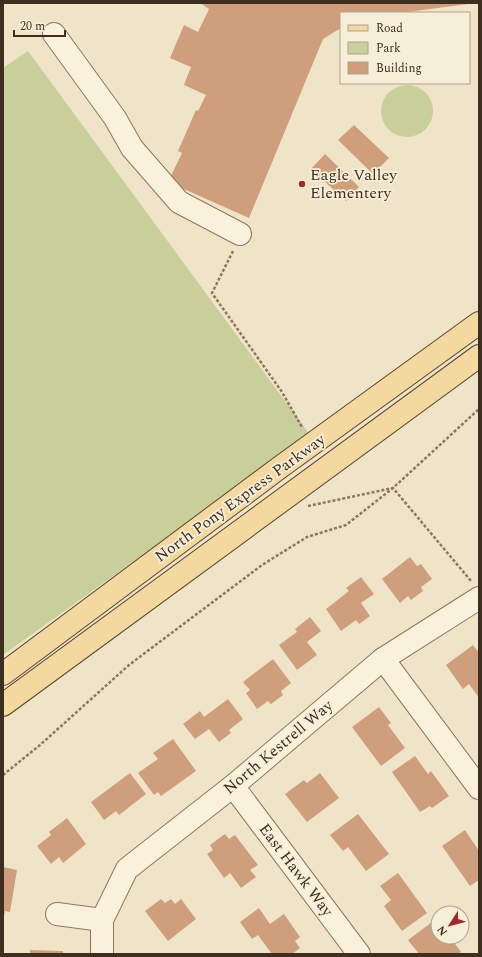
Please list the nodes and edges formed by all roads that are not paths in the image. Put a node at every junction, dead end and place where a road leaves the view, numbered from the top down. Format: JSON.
{"nodes":[{"id":1,"x":54,"y":34,"type":"dead end"},
{"id":2,"x":240,"y":234,"type":"road end"},
{"id":3,"x":479,"y":323,"type":"edge"},
{"id":4,"x":479,"y":356,"type":"edge"},
{"id":5,"x":477,"y":592,"type":"edge"},
{"id":6,"x":383,"y":659,"type":"junction"},
{"id":7,"x":3,"y":674,"type":"edge"},
{"id":8,"x":3,"y":705,"type":"edge"},
{"id":9,"x":234,"y":786,"type":"junction"},
{"id":10,"x":479,"y":788,"type":"edge"},
{"id":11,"x":57,"y":914,"type":"dead end"},
{"id":12,"x":102,"y":920,"type":"junction"},
{"id":13,"x":102,"y":954,"type":"edge"},
{"id":14,"x":359,"y":954,"type":"edge"}],
"edges":[{"from":1,"to":2,"type":"street"},
{"from":3,"to":7,"type":"main road","name":"North Pony Express Parkway"},
{"from":4,"to":8,"type":"main road","name":"North Pony Express Parkway"},
{"from":5,"to":6,"type":"street","name":"North Kestrell Way"},
{"from":6,"to":9,"type":"street","name":"North Kestrell Way"},
{"from":6,"to":10,"type":"street"},
{"from":9,"to":12,"type":"street","name":"North Kestrell Way"},
{"from":9,"to":14,"type":"street","name":"East Hawk Way"},
{"from":11,"to":12,"type":"street"},
{"from":12,"to":13,"type":"street"}]}
